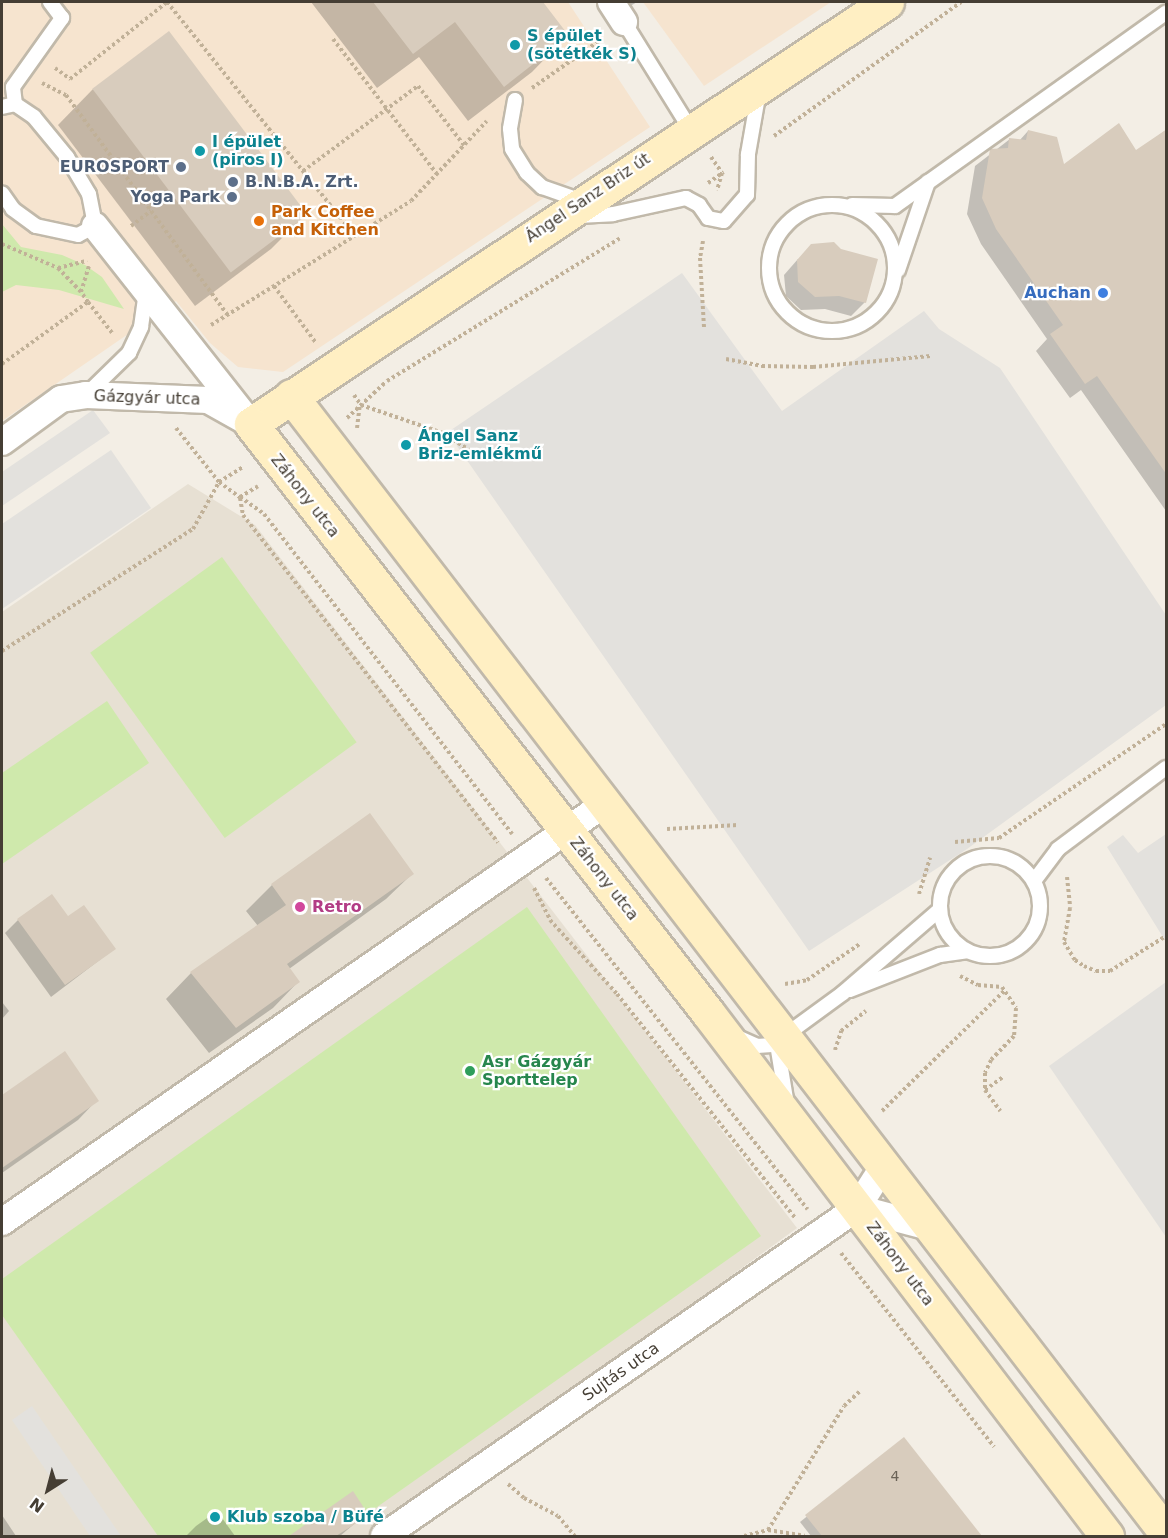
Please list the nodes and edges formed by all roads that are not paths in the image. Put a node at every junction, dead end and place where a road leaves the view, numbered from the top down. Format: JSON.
{"nodes":[{"id":1,"x":50,"y":2,"type":"edge"},
{"id":2,"x":886,"y":2,"type":"edge"},
{"id":3,"x":617,"y":12,"type":"edge"},
{"id":4,"x":1167,"y":13,"type":"edge"},
{"id":5,"x":760,"y":83,"type":"junction"},
{"id":6,"x":515,"y":100,"type":"road end"},
{"id":7,"x":8,"y":105,"type":"edge"},
{"id":8,"x":691,"y":130,"type":"junction"},
{"id":9,"x":928,"y":182,"type":"junction"},
{"id":10,"x":2,"y":193,"type":"edge"},
{"id":11,"x":841,"y":205,"type":"junction"},
{"id":12,"x":572,"y":209,"type":"junction"},
{"id":13,"x":95,"y":226,"type":"junction"},
{"id":14,"x":896,"y":277,"type":"junction"},
{"id":15,"x":146,"y":291,"type":"junction"},
{"id":16,"x":86,"y":395,"type":"junction"},
{"id":17,"x":291,"y":396,"type":"junction"},
{"id":18,"x":251,"y":424,"type":"junction"},
{"id":19,"x":2,"y":442,"type":"edge"},
{"id":20,"x":1167,"y":768,"type":"edge"},
{"id":21,"x":603,"y":805,"type":"junction"},
{"id":22,"x":567,"y":832,"type":"junction"},
{"id":23,"x":1034,"y":881,"type":"junction"},
{"id":24,"x":939,"y":909,"type":"junction"},
{"id":25,"x":967,"y":951,"type":"junction"},
{"id":26,"x":843,"y":993,"type":"junction"},
{"id":27,"x":708,"y":1012,"type":"junction"},
{"id":28,"x":785,"y":1037,"type":"junction"},
{"id":29,"x":802,"y":1134,"type":"junction"},
{"id":30,"x":883,"y":1167,"type":"junction"},
{"id":31,"x":857,"y":1208,"type":"junction"},
{"id":32,"x":2,"y":1222,"type":"edge"},
{"id":33,"x":929,"y":1227,"type":"junction"},
{"id":34,"x":1167,"y":1533,"type":"edge"},
{"id":35,"x":384,"y":1536,"type":"edge"},
{"id":36,"x":1105,"y":1536,"type":"edge"}],
"edges":[{"from":1,"to":7,"type":"lane"},
{"from":2,"to":5,"type":"main road","name":"Ángel Sanz Briz út"},
{"from":3,"to":8,"type":"lane"},
{"from":4,"to":9,"type":"lane"},
{"from":5,"to":8,"type":"main road","name":"Ángel Sanz Briz út"},
{"from":5,"to":12,"type":"lane"},
{"from":6,"to":12,"type":"lane"},
{"from":7,"to":13,"type":"lane"},
{"from":8,"to":12,"type":"main road","name":"Ángel Sanz Briz út"},
{"from":9,"to":11,"type":"lane"},
{"from":9,"to":14,"type":"lane"},
{"from":10,"to":13,"type":"lane"},
{"from":11,"to":14,"type":"lane"},
{"from":11,"to":14,"type":"lane"},
{"from":12,"to":17,"type":"main road","name":"Ángel Sanz Briz út"},
{"from":13,"to":15,"type":"street","name":"Záhony utca"},
{"from":15,"to":16,"type":"lane"},
{"from":15,"to":18,"type":"street","name":"Záhony utca"},
{"from":16,"to":18,"type":"street","name":"Gázgyár utca"},
{"from":16,"to":19,"type":"street","name":"Gázgyár utca"},
{"from":17,"to":18,"type":"main road"},
{"from":17,"to":21,"type":"main road"},
{"from":18,"to":22,"type":"main road","name":"Záhony utca"},
{"from":20,"to":23,"type":"lane"},
{"from":21,"to":22,"type":"street"},
{"from":21,"to":28,"type":"main road"},
{"from":22,"to":27,"type":"main road","name":"Záhony utca"},
{"from":22,"to":32,"type":"street"},
{"from":23,"to":24,"type":"lane"},
{"from":23,"to":25,"type":"lane"},
{"from":24,"to":25,"type":"lane"},
{"from":24,"to":26,"type":"lane"},
{"from":25,"to":26,"type":"lane"},
{"from":26,"to":28,"type":"lane"},
{"from":27,"to":28,"type":"lane"},
{"from":27,"to":29,"type":"main road","name":"Záhony utca"},
{"from":28,"to":29,"type":"lane"},
{"from":28,"to":30,"type":"main road"},
{"from":29,"to":31,"type":"main road","name":"Záhony utca"},
{"from":30,"to":31,"type":"street","name":"Sujtás utca"},
{"from":30,"to":33,"type":"main road"},
{"from":31,"to":33,"type":"street"},
{"from":31,"to":35,"type":"street","name":"Sujtás utca"},
{"from":31,"to":36,"type":"main road","name":"Záhony utca"},
{"from":33,"to":34,"type":"main road"}]}
